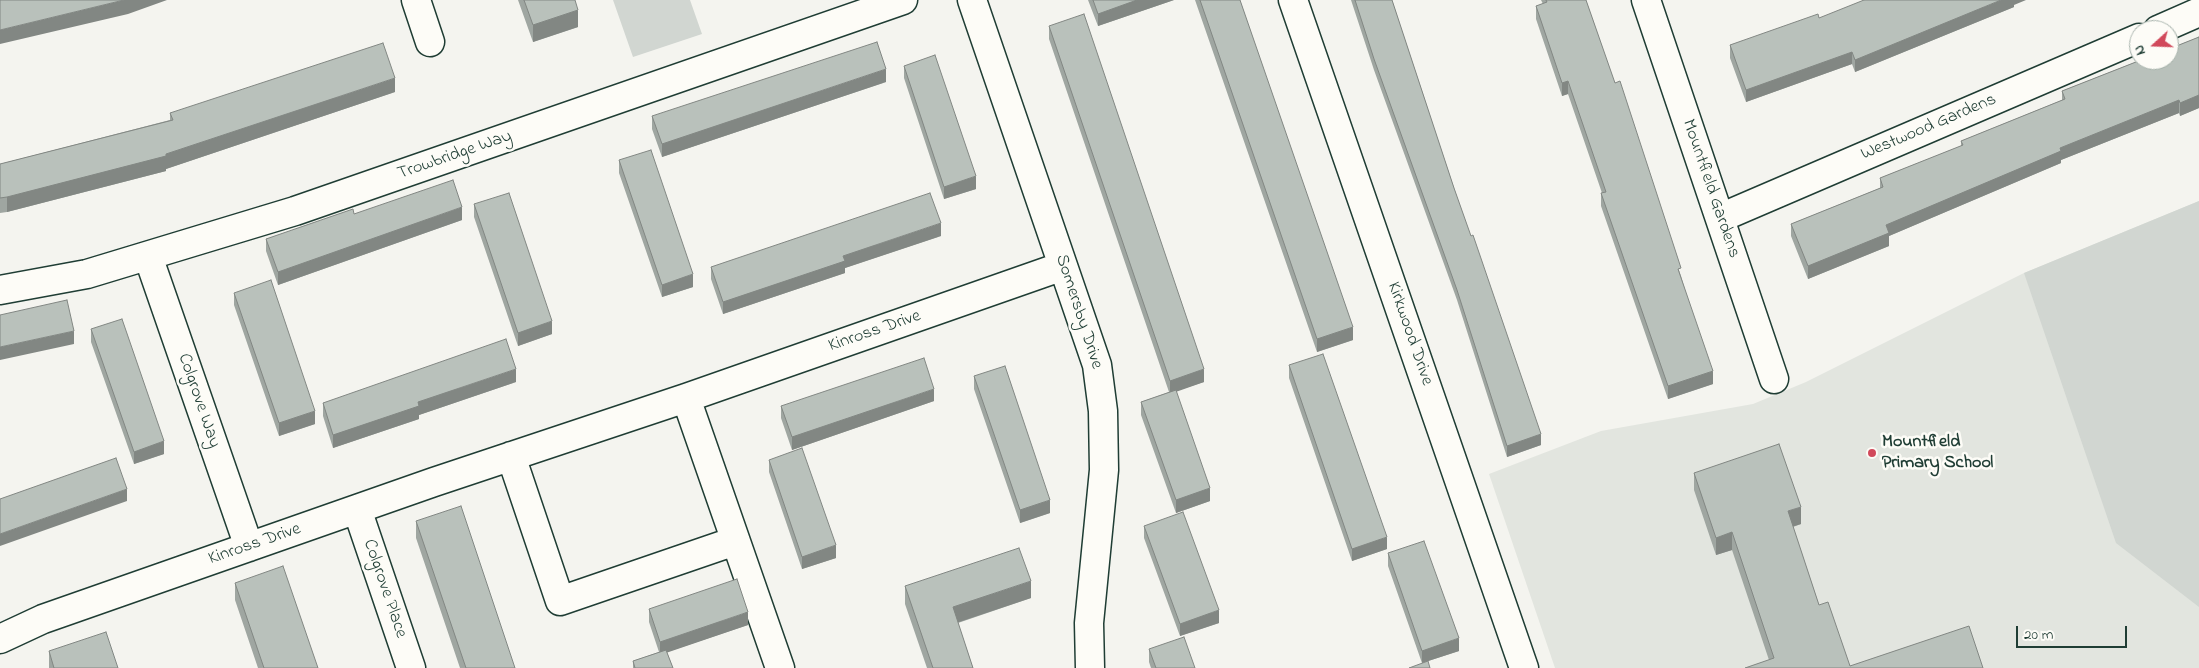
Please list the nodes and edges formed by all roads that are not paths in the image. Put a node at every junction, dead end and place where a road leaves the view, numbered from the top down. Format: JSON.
{"nodes":[{"id":1,"x":416,"y":0,"type":"edge"},
{"id":2,"x":903,"y":0,"type":"edge"},
{"id":3,"x":972,"y":0,"type":"edge"},
{"id":4,"x":1293,"y":0,"type":"edge"},
{"id":5,"x":1646,"y":0,"type":"edge"},
{"id":6,"x":2199,"y":12,"type":"edge"},
{"id":7,"x":2179,"y":21,"type":"edge"},
{"id":8,"x":430,"y":42,"type":"dead end"},
{"id":9,"x":2129,"y":42,"type":"edge"},
{"id":10,"x":1720,"y":218,"type":"junction"},
{"id":11,"x":148,"y":256,"type":"junction"},
{"id":12,"x":1064,"y":266,"type":"junction"},
{"id":13,"x":0,"y":290,"type":"edge"},
{"id":14,"x":1774,"y":379,"type":"dead end"},
{"id":15,"x":686,"y":398,"type":"junction"},
{"id":16,"x":511,"y":456,"type":"junction"},
{"id":17,"x":357,"y":509,"type":"junction"},
{"id":18,"x":735,"y":541,"type":"junction"},
{"id":19,"x":248,"y":547,"type":"junction"},
{"id":20,"x":0,"y":639,"type":"edge"},
{"id":21,"x":411,"y":668,"type":"edge"},
{"id":22,"x":780,"y":668,"type":"edge"},
{"id":23,"x":1090,"y":668,"type":"edge"},
{"id":24,"x":1524,"y":668,"type":"edge"}],
"edges":[{"from":1,"to":8,"type":"street"},
{"from":2,"to":11,"type":"street","name":"Trowbridge Way"},
{"from":3,"to":12,"type":"street","name":"Somersby Drive"},
{"from":4,"to":24,"type":"street","name":"Kirkwood Drive"},
{"from":5,"to":10,"type":"street","name":"Mountfield Gardens"},
{"from":6,"to":7,"type":"street"},
{"from":9,"to":10,"type":"street","name":"Westwood Gardens"},
{"from":10,"to":14,"type":"street","name":"Mountfield Gardens"},
{"from":11,"to":13,"type":"street","name":"Trowbridge Way"},
{"from":11,"to":19,"type":"street","name":"Colgrove Way"},
{"from":12,"to":15,"type":"street","name":"Kinross Drive"},
{"from":12,"to":23,"type":"street","name":"Somersby Drive"},
{"from":15,"to":16,"type":"street","name":"Kinross Drive"},
{"from":15,"to":18,"type":"street"},
{"from":16,"to":17,"type":"street","name":"Kinross Drive"},
{"from":16,"to":18,"type":"street"},
{"from":17,"to":19,"type":"street","name":"Kinross Drive"},
{"from":17,"to":21,"type":"street","name":"Colgrove Place"},
{"from":18,"to":22,"type":"street"},
{"from":19,"to":20,"type":"street","name":"Kinross Drive"}]}
